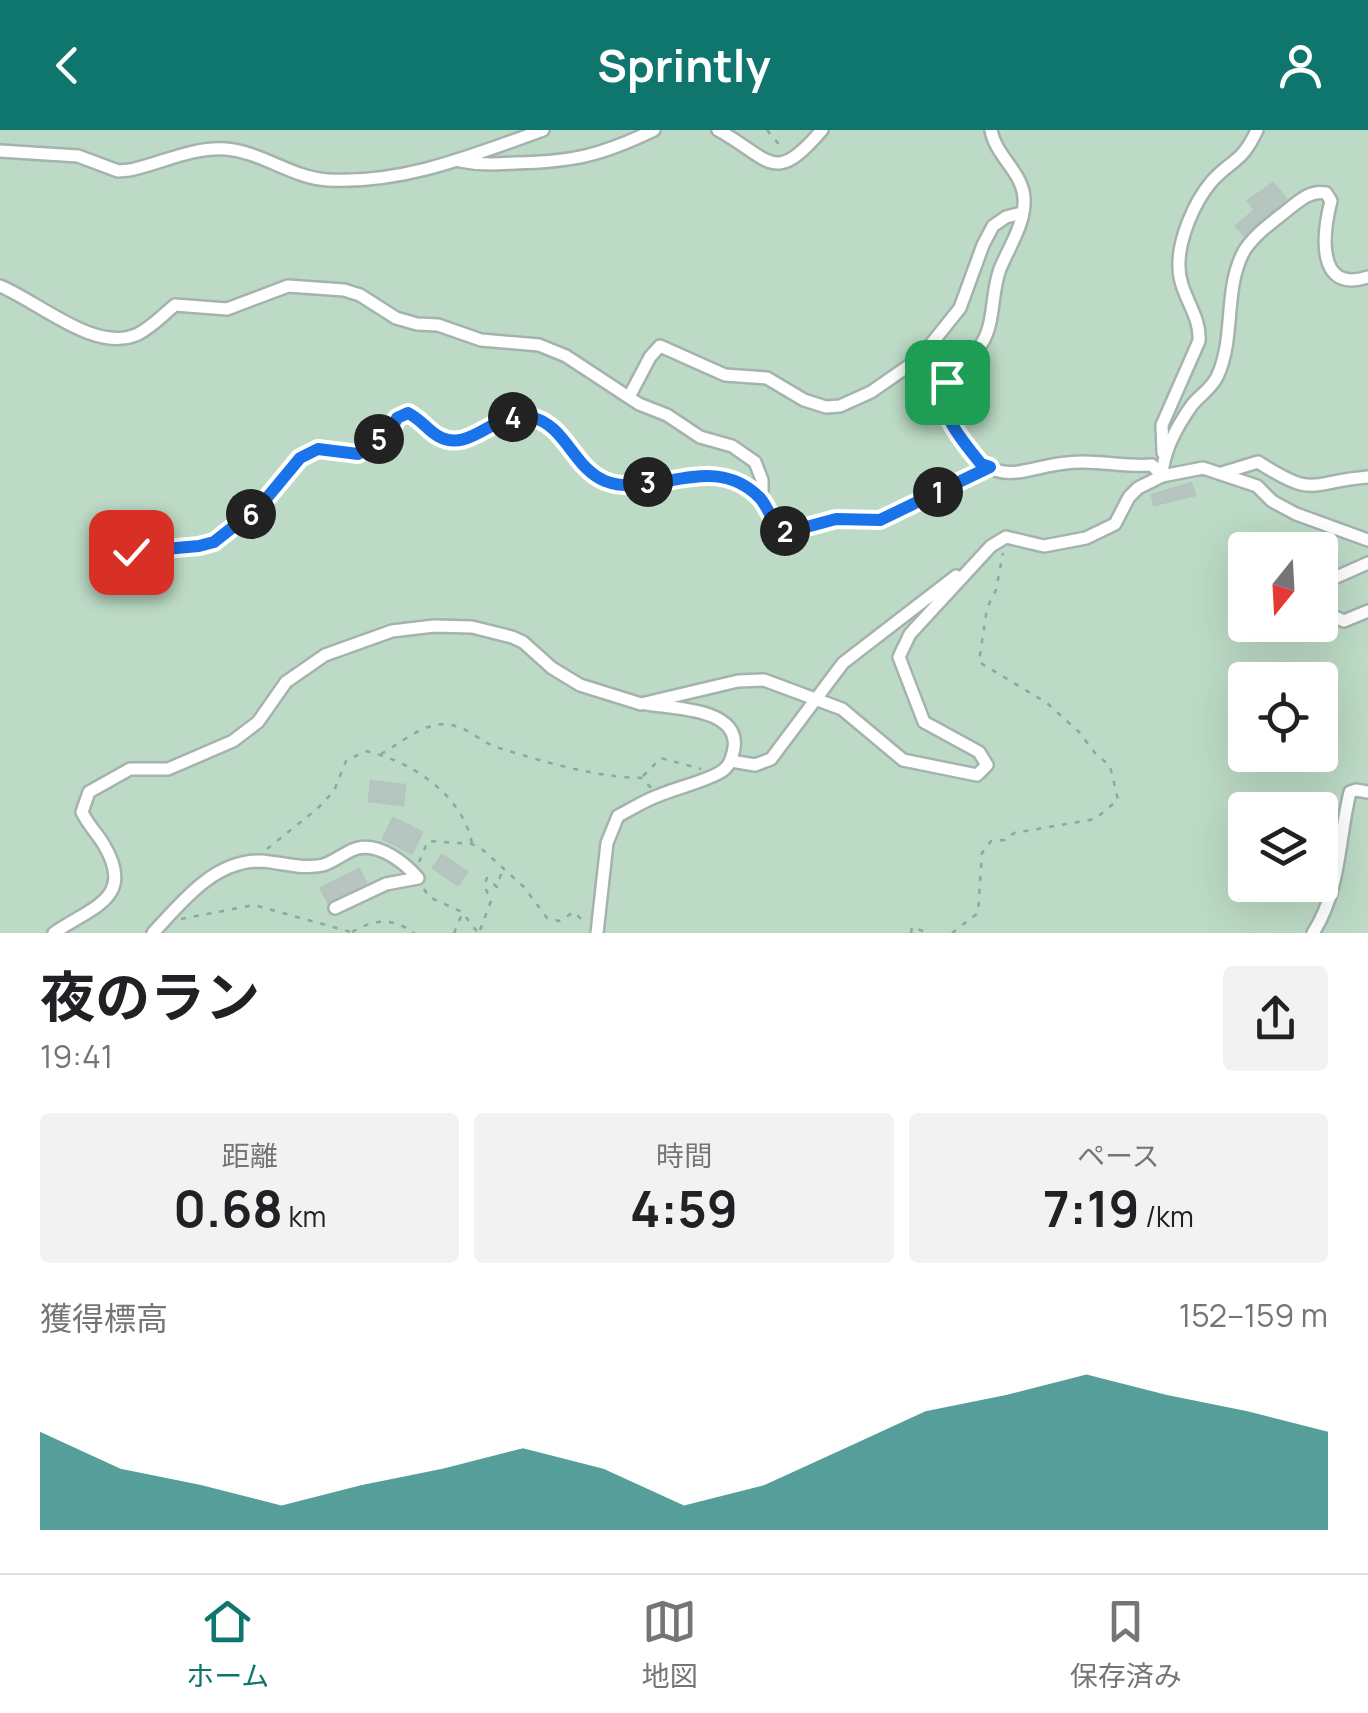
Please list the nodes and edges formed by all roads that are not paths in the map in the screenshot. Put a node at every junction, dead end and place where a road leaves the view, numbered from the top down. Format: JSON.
{"nodes":[{"id":1,"x":543,"y":130,"type":"edge"},
{"id":2,"x":654,"y":130,"type":"edge"},
{"id":3,"x":718,"y":130,"type":"edge"},
{"id":4,"x":822,"y":130,"type":"edge"},
{"id":5,"x":991,"y":130,"type":"edge"},
{"id":6,"x":1257,"y":130,"type":"edge"},
{"id":7,"x":0,"y":151,"type":"edge"},
{"id":8,"x":459,"y":161,"type":"junction"},
{"id":9,"x":1022,"y":212,"type":"junction"},
{"id":10,"x":1368,"y":277,"type":"edge"},
{"id":11,"x":0,"y":286,"type":"edge"},
{"id":12,"x":629,"y":397,"type":"junction"},
{"id":13,"x":1163,"y":457,"type":"junction"},
{"id":14,"x":990,"y":467,"type":"junction"},
{"id":15,"x":1222,"y":473,"type":"junction"},
{"id":16,"x":1162,"y":476,"type":"junction"},
{"id":17,"x":1368,"y":477,"type":"edge"},
{"id":18,"x":762,"y":500,"type":"junction"},
{"id":19,"x":1368,"y":540,"type":"edge"},
{"id":20,"x":131,"y":552,"type":"dead end"},
{"id":21,"x":1368,"y":563,"type":"edge"},
{"id":22,"x":971,"y":564,"type":"junction"},
{"id":23,"x":1338,"y":577,"type":"edge"},
{"id":24,"x":1368,"y":611,"type":"edge"},
{"id":25,"x":1338,"y":618,"type":"edge"},
{"id":26,"x":816,"y":701,"type":"junction"},
{"id":27,"x":640,"y":704,"type":"junction"},
{"id":28,"x":731,"y":761,"type":"junction"},
{"id":29,"x":1368,"y":792,"type":"edge"},
{"id":30,"x":335,"y":908,"type":"dead end"},
{"id":31,"x":54,"y":933,"type":"edge"},
{"id":32,"x":153,"y":933,"type":"edge"},
{"id":33,"x":595,"y":933,"type":"edge"},
{"id":34,"x":1313,"y":933,"type":"edge"}],
"edges":[{"from":1,"to":8,"type":"street"},
{"from":2,"to":8,"type":"street"},
{"from":3,"to":4,"type":"street"},
{"from":5,"to":9,"type":"street"},
{"from":6,"to":13,"type":"street"},
{"from":7,"to":8,"type":"street"},
{"from":9,"to":12,"type":"street"},
{"from":9,"to":14,"type":"street"},
{"from":10,"to":13,"type":"street"},
{"from":11,"to":12,"type":"street"},
{"from":12,"to":18,"type":"street"},
{"from":13,"to":16,"type":"street"},
{"from":14,"to":16,"type":"street"},
{"from":14,"to":18,"type":"street"},
{"from":15,"to":16,"type":"street"},
{"from":15,"to":17,"type":"street"},
{"from":15,"to":19,"type":"street"},
{"from":16,"to":22,"type":"street"},
{"from":18,"to":20,"type":"street"},
{"from":21,"to":23,"type":"street"},
{"from":22,"to":26,"type":"street"},
{"from":22,"to":26,"type":"street"},
{"from":24,"to":25,"type":"street"},
{"from":26,"to":27,"type":"street"},
{"from":26,"to":28,"type":"street"},
{"from":27,"to":28,"type":"street"},
{"from":27,"to":31,"type":"street"},
{"from":28,"to":33,"type":"street"},
{"from":29,"to":34,"type":"street"},
{"from":30,"to":32,"type":"street"}]}
